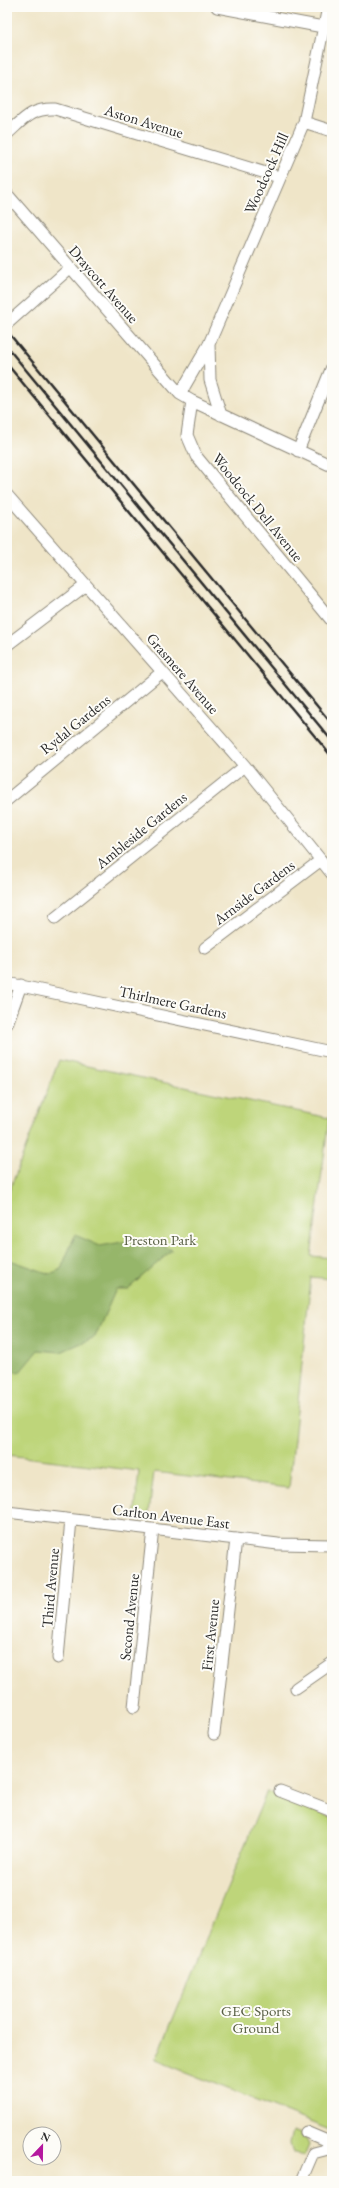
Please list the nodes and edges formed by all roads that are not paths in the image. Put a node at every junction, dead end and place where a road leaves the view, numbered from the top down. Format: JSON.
{"nodes":[{"id":1,"x":217,"y":7,"type":"edge"},
{"id":2,"x":328,"y":7,"type":"edge"},
{"id":3,"x":323,"y":28,"type":"junction"},
{"id":4,"x":304,"y":122,"type":"junction"},
{"id":5,"x":332,"y":131,"type":"edge"},
{"id":6,"x":7,"y":134,"type":"edge"},
{"id":7,"x":279,"y":177,"type":"junction"},
{"id":8,"x":7,"y":194,"type":"edge"},
{"id":9,"x":70,"y":268,"type":"junction"},
{"id":10,"x":8,"y":323,"type":"dead end"},
{"id":11,"x":209,"y":344,"type":"junction"},
{"id":12,"x":332,"y":367,"type":"edge"},
{"id":13,"x":180,"y":394,"type":"junction"},
{"id":14,"x":192,"y":401,"type":"junction"},
{"id":15,"x":221,"y":415,"type":"junction"},
{"id":16,"x":298,"y":451,"type":"junction"},
{"id":17,"x":332,"y":466,"type":"edge"},
{"id":18,"x":7,"y":495,"type":"edge"},
{"id":19,"x":86,"y":585,"type":"junction"},
{"id":20,"x":332,"y":621,"type":"edge"},
{"id":21,"x":7,"y":645,"type":"edge"},
{"id":22,"x":162,"y":672,"type":"junction"},
{"id":23,"x":245,"y":766,"type":"junction"},
{"id":24,"x":7,"y":800,"type":"edge"},
{"id":25,"x":321,"y":860,"type":"junction"},
{"id":26,"x":332,"y":874,"type":"edge"},
{"id":27,"x":55,"y":918,"type":"dead end"},
{"id":28,"x":205,"y":948,"type":"dead end"},
{"id":29,"x":7,"y":983,"type":"edge"},
{"id":30,"x":21,"y":986,"type":"junction"},
{"id":31,"x":7,"y":1024,"type":"edge"},
{"id":32,"x":332,"y":1052,"type":"edge"},
{"id":33,"x":7,"y":1512,"type":"edge"},
{"id":34,"x":71,"y":1520,"type":"junction"},
{"id":35,"x":154,"y":1529,"type":"junction"},
{"id":36,"x":236,"y":1539,"type":"junction"},
{"id":37,"x":332,"y":1545,"type":"edge"},
{"id":38,"x":58,"y":1658,"type":"dead end"},
{"id":39,"x":332,"y":1663,"type":"edge"},
{"id":40,"x":296,"y":1688,"type":"dead end"},
{"id":41,"x":134,"y":1708,"type":"dead end"},
{"id":42,"x":214,"y":1734,"type":"dead end"},
{"id":43,"x":280,"y":1791,"type":"dead end"},
{"id":44,"x":332,"y":1811,"type":"edge"},
{"id":45,"x":306,"y":2132,"type":"dead end"},
{"id":46,"x":332,"y":2143,"type":"edge"},
{"id":47,"x":332,"y":2148,"type":"edge"},
{"id":48,"x":301,"y":2181,"type":"edge"}],
"edges":[{"from":1,"to":3,"type":"street"},
{"from":2,"to":3,"type":"street","name":"Woodcock Hill"},
{"from":3,"to":4,"type":"street","name":"Woodcock Hill"},
{"from":4,"to":5,"type":"street"},
{"from":4,"to":7,"type":"street","name":"Woodcock Hill"},
{"from":6,"to":7,"type":"street","name":"Aston Avenue"},
{"from":7,"to":11,"type":"street","name":"Woodcock Hill"},
{"from":8,"to":9,"type":"street","name":"Draycott Avenue"},
{"from":9,"to":10,"type":"street"},
{"from":9,"to":13,"type":"street","name":"Draycott Avenue"},
{"from":11,"to":13,"type":"street","name":"Woodcock Hill"},
{"from":11,"to":15,"type":"street","name":"Woodcock Hill"},
{"from":12,"to":16,"type":"street"},
{"from":13,"to":14,"type":"street"},
{"from":14,"to":15,"type":"street"},
{"from":14,"to":20,"type":"street","name":"Woodcock Dell Avenue"},
{"from":15,"to":16,"type":"street"},
{"from":16,"to":17,"type":"street"},
{"from":18,"to":19,"type":"street","name":"Grasmere Avenue"},
{"from":19,"to":21,"type":"street"},
{"from":19,"to":22,"type":"street","name":"Grasmere Avenue"},
{"from":22,"to":23,"type":"street","name":"Grasmere Avenue"},
{"from":22,"to":24,"type":"street","name":"Rydal Gardens"},
{"from":23,"to":25,"type":"street","name":"Grasmere Avenue"},
{"from":23,"to":27,"type":"street","name":"Ambleside Gardens"},
{"from":25,"to":26,"type":"street","name":"Grasmere Avenue"},
{"from":25,"to":28,"type":"street","name":"Arnside Gardens"},
{"from":29,"to":30,"type":"street","name":"Thirlmere Gardens"},
{"from":30,"to":31,"type":"street"},
{"from":30,"to":32,"type":"street","name":"Thirlmere Gardens"},
{"from":33,"to":34,"type":"street","name":"Carlton Avenue East"},
{"from":34,"to":35,"type":"street","name":"Carlton Avenue East"},
{"from":34,"to":38,"type":"street","name":"Third Avenue"},
{"from":35,"to":36,"type":"street","name":"Carlton Avenue East"},
{"from":35,"to":41,"type":"street","name":"Second Avenue"},
{"from":36,"to":37,"type":"street","name":"Carlton Avenue East"},
{"from":36,"to":42,"type":"street","name":"First Avenue"},
{"from":39,"to":40,"type":"street"},
{"from":43,"to":44,"type":"street"},
{"from":45,"to":46,"type":"street"},
{"from":47,"to":48,"type":"street"}]}
